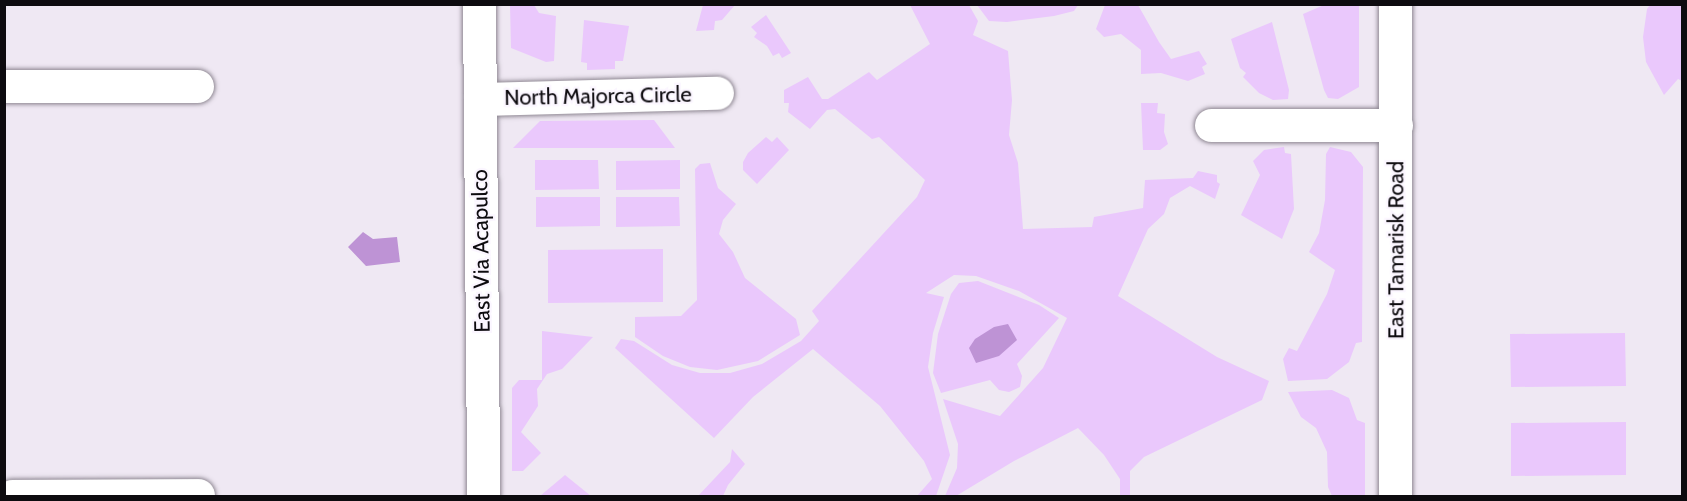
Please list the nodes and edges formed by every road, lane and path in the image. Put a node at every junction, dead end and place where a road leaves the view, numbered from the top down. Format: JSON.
{"nodes":[{"id":1,"x":479,"y":4,"type":"edge"},
{"id":2,"x":1395,"y":4,"type":"edge"},
{"id":3,"x":4,"y":86,"type":"edge"},
{"id":4,"x":197,"y":86,"type":"dead end"},
{"id":5,"x":717,"y":93,"type":"dead end"},
{"id":6,"x":480,"y":99,"type":"junction"},
{"id":7,"x":1211,"y":125,"type":"dead end"},
{"id":8,"x":1396,"y":125,"type":"junction"},
{"id":9,"x":198,"y":495,"type":"dead end"},
{"id":10,"x":12,"y":496,"type":"edge"},
{"id":11,"x":483,"y":496,"type":"edge"},
{"id":12,"x":1395,"y":496,"type":"edge"}],
"edges":[{"from":1,"to":6,"type":"street","name":"East Via Acapulco"},
{"from":2,"to":8,"type":"street","name":"East Tamarisk Road"},
{"from":3,"to":4,"type":"street"},
{"from":5,"to":6,"type":"street","name":"North Majorca Circle"},
{"from":6,"to":11,"type":"street","name":"East Via Acapulco"},
{"from":7,"to":8,"type":"street"},
{"from":8,"to":12,"type":"street","name":"East Tamarisk Road"},
{"from":9,"to":10,"type":"street"}]}
